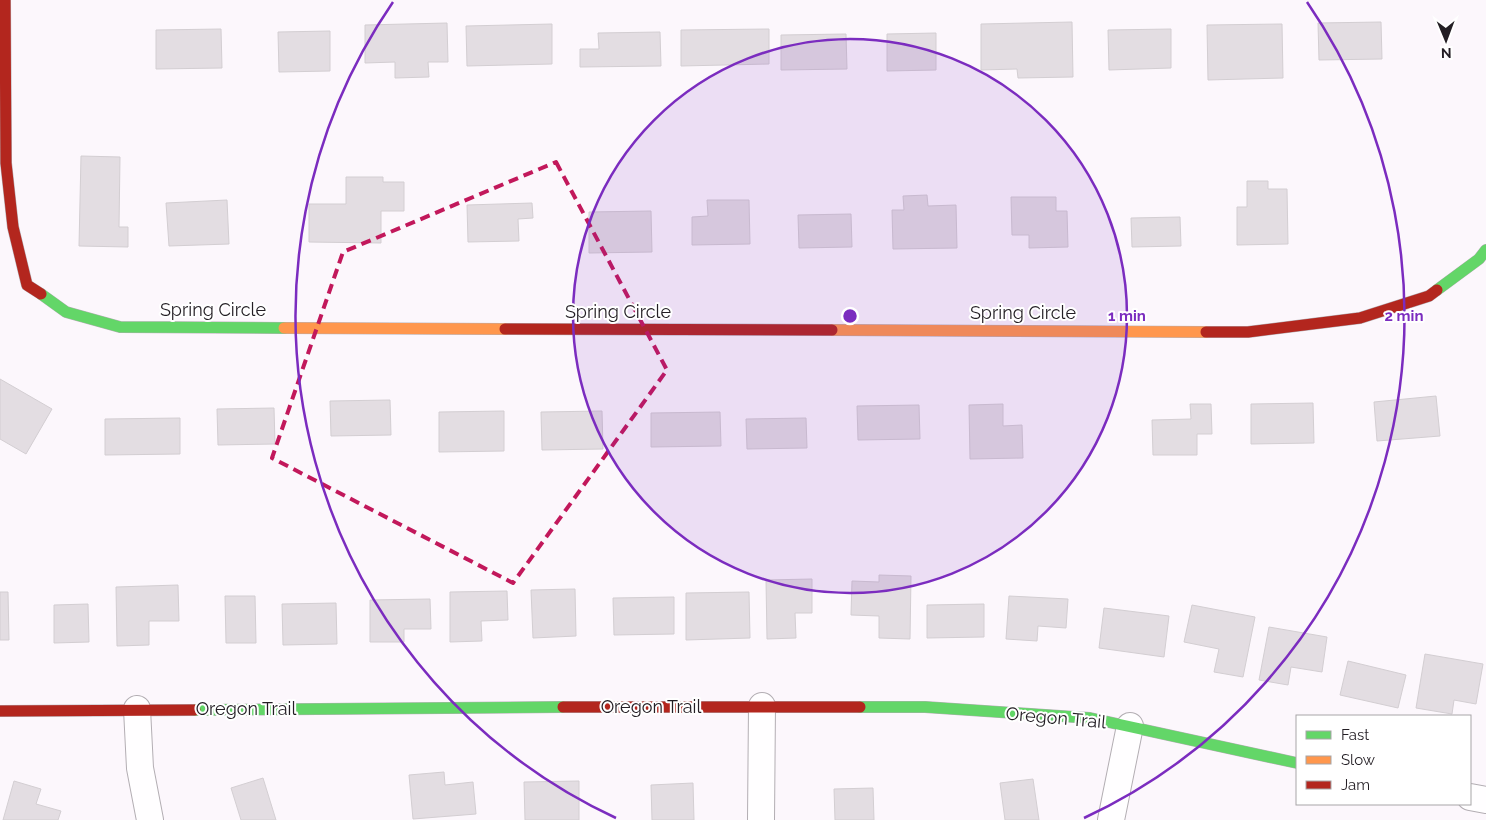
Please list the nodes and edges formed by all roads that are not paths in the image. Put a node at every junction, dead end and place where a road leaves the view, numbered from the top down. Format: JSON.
{"nodes":[{"id":1,"x":5,"y":0,"type":"edge"},
{"id":2,"x":1486,"y":250,"type":"edge"},
{"id":3,"x":762,"y":706,"type":"junction"},
{"id":4,"x":137,"y":709,"type":"junction"},
{"id":5,"x":0,"y":711,"type":"edge"},
{"id":6,"x":1130,"y":726,"type":"junction"},
{"id":7,"x":1296,"y":763,"type":"edge"},
{"id":8,"x":1471,"y":797,"type":"edge"},
{"id":9,"x":1486,"y":800,"type":"edge"},
{"id":10,"x":150,"y":820,"type":"edge"},
{"id":11,"x":762,"y":820,"type":"edge"},
{"id":12,"x":1111,"y":820,"type":"edge"}],
"edges":[{"from":1,"to":2,"type":"street","name":"Spring Circle"},
{"from":3,"to":4,"type":"street","name":"Oregon Trail"},
{"from":3,"to":6,"type":"street","name":"Oregon Trail"},
{"from":3,"to":11,"type":"street"},
{"from":4,"to":5,"type":"street","name":"Oregon Trail"},
{"from":4,"to":10,"type":"street"},
{"from":6,"to":7,"type":"street","name":"Oregon Trail"},
{"from":6,"to":12,"type":"street"},
{"from":8,"to":9,"type":"street"}]}
